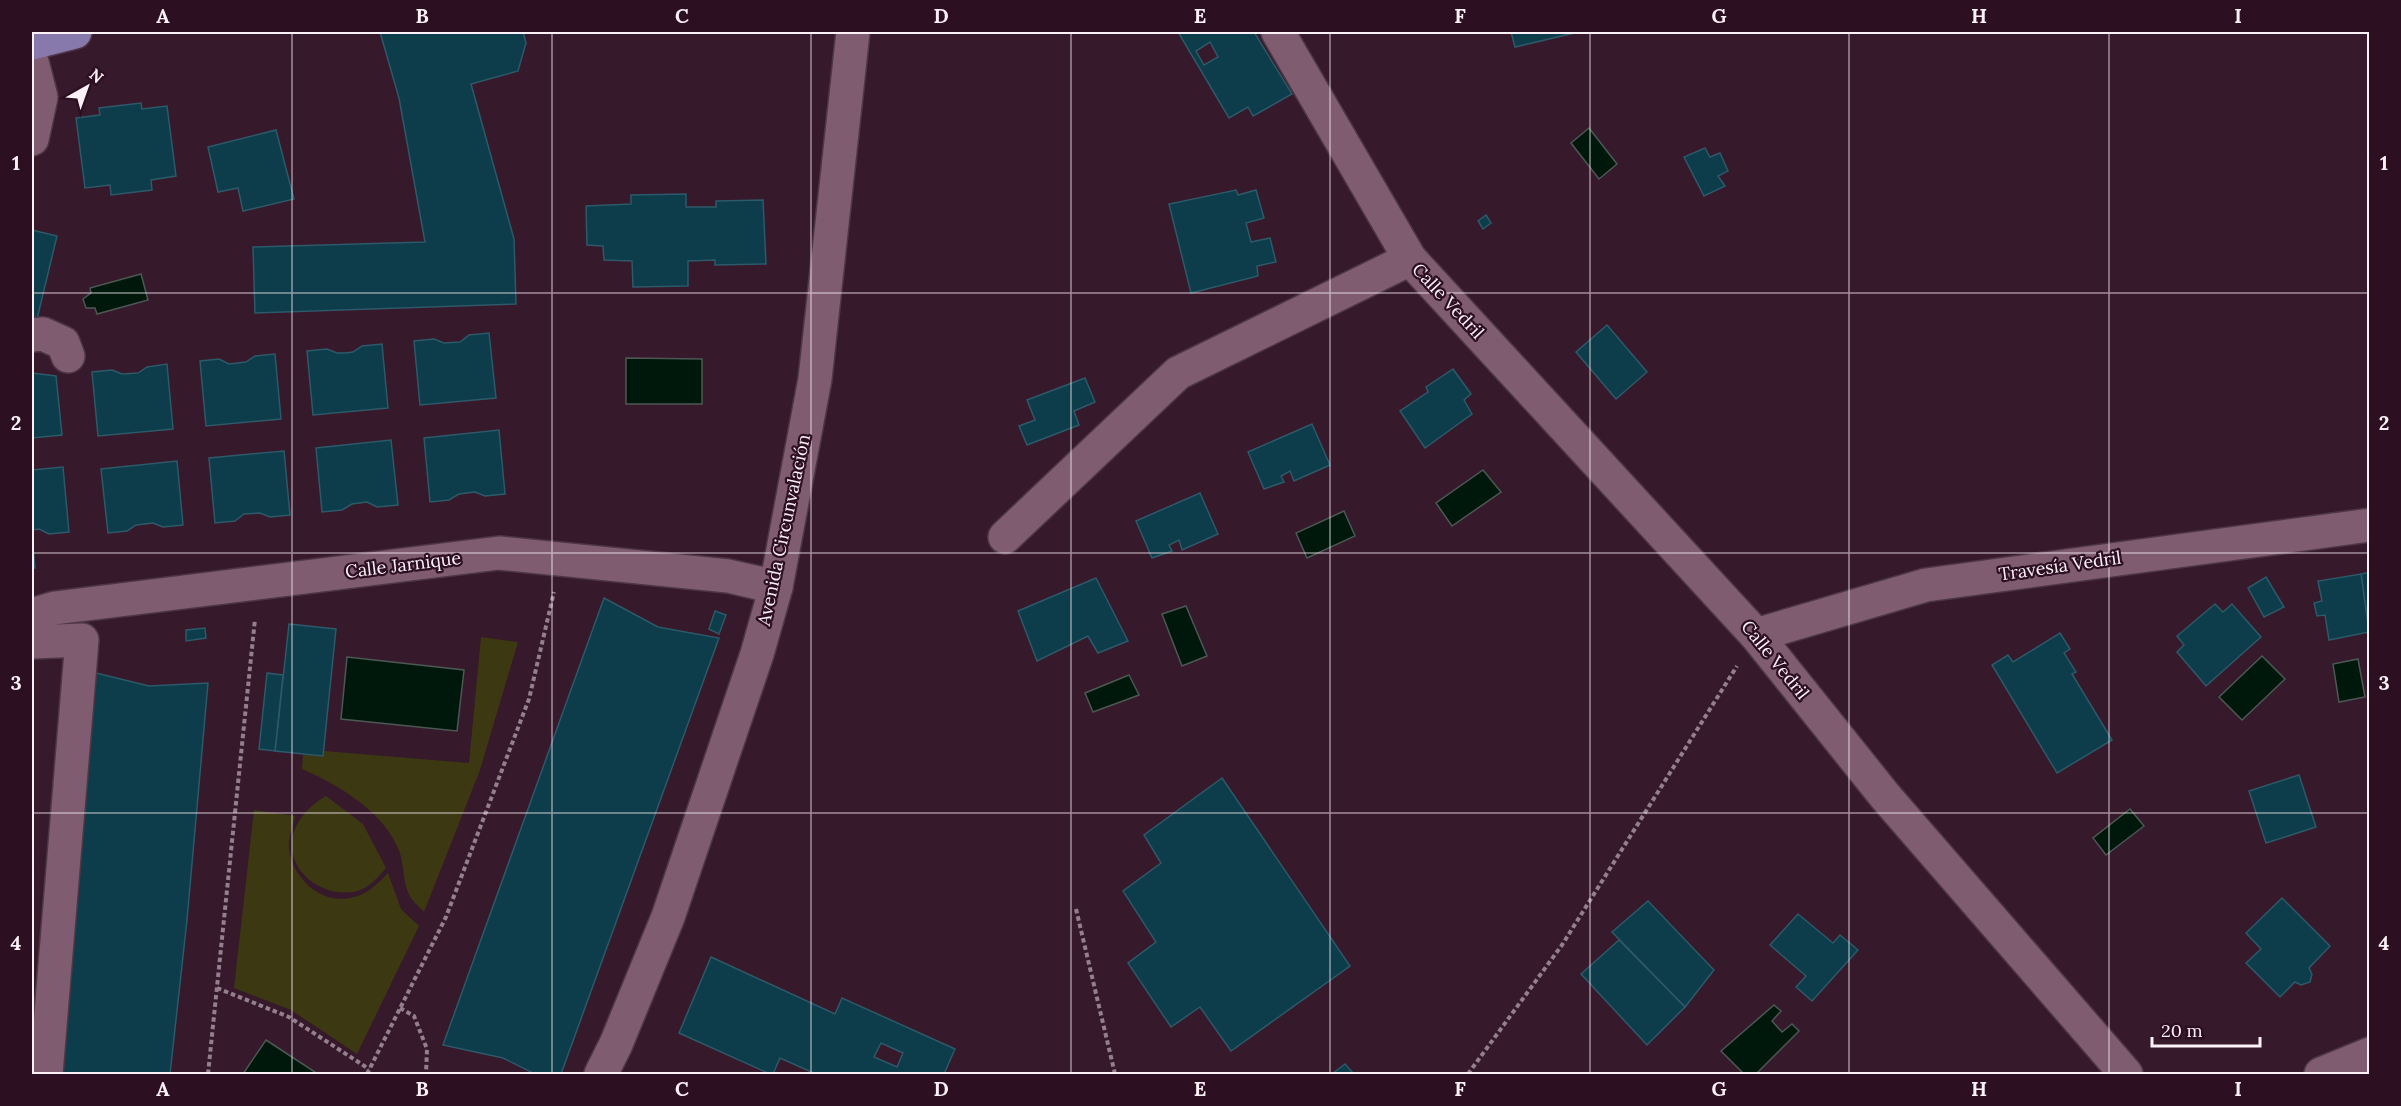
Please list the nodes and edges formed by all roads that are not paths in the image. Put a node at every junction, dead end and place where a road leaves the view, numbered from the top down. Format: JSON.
{"nodes":[{"id":1,"x":75,"y":32,"type":"edge"},
{"id":2,"x":853,"y":32,"type":"edge"},
{"id":3,"x":1278,"y":32,"type":"edge"},
{"id":4,"x":32,"y":43,"type":"edge"},
{"id":5,"x":32,"y":63,"type":"edge"},
{"id":6,"x":32,"y":139,"type":"edge"},
{"id":7,"x":1410,"y":259,"type":"junction"},
{"id":8,"x":32,"y":335,"type":"edge"},
{"id":9,"x":68,"y":356,"type":"dead end"},
{"id":10,"x":2370,"y":525,"type":"edge"},
{"id":11,"x":1005,"y":537,"type":"dead end"},
{"id":12,"x":776,"y":587,"type":"junction"},
{"id":13,"x":32,"y":615,"type":"edge"},
{"id":14,"x":1756,"y":635,"type":"junction"},
{"id":15,"x":32,"y":642,"type":"edge"},
{"id":16,"x":2370,"y":1054,"type":"edge"},
{"id":17,"x":46,"y":1074,"type":"edge"},
{"id":18,"x":601,"y":1074,"type":"edge"},
{"id":19,"x":2126,"y":1074,"type":"edge"},
{"id":20,"x":2321,"y":1074,"type":"edge"}],
"edges":[{"from":1,"to":4,"type":"main road"},
{"from":2,"to":12,"type":"street","name":"Avenida Circunvalación"},
{"from":3,"to":7,"type":"street","name":"Calle Vedril"},
{"from":5,"to":6,"type":"street"},
{"from":7,"to":11,"type":"street","name":"Calle Vedril"},
{"from":7,"to":14,"type":"street","name":"Calle Vedril"},
{"from":8,"to":9,"type":"street"},
{"from":10,"to":14,"type":"street","name":"Travesía Vedril"},
{"from":12,"to":13,"type":"street","name":"Calle Jarnique"},
{"from":12,"to":18,"type":"street","name":"Avenida Circunvalación"},
{"from":14,"to":19,"type":"street","name":"Calle Vedril"},
{"from":15,"to":17,"type":"street"},
{"from":16,"to":20,"type":"street"}]}
